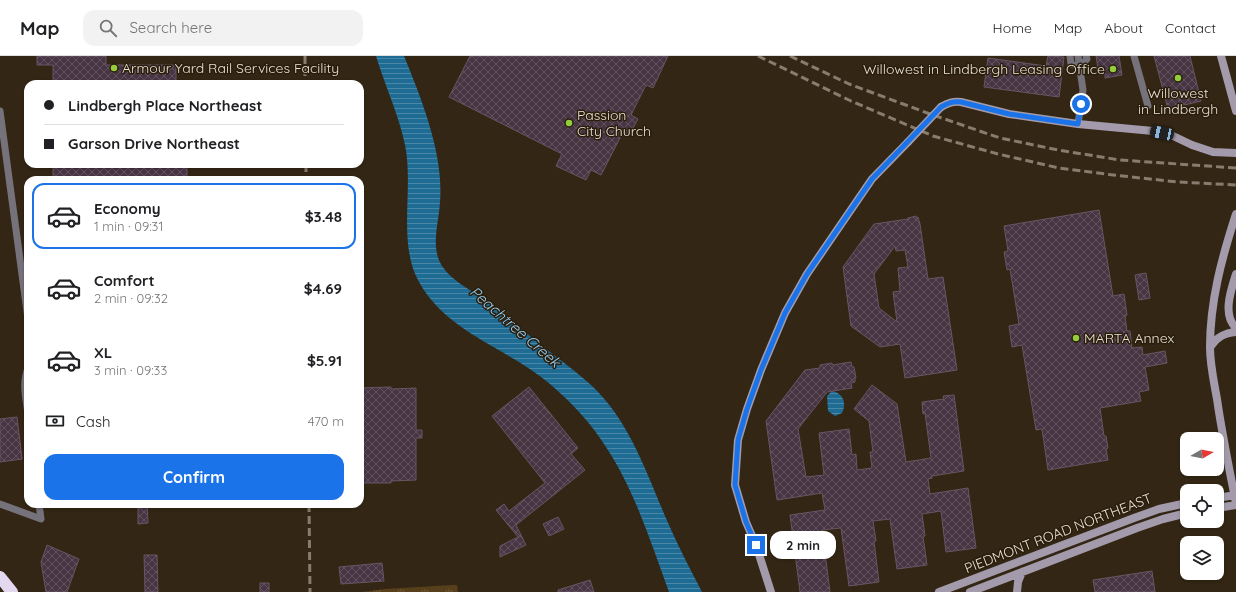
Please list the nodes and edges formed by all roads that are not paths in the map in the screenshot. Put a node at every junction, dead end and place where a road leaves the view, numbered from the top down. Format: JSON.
{"nodes":[{"id":1,"x":1070,"y":56,"type":"edge"},
{"id":2,"x":1078,"y":56,"type":"edge"},
{"id":3,"x":1086,"y":56,"type":"edge"},
{"id":4,"x":1134,"y":56,"type":"edge"},
{"id":5,"x":1221,"y":56,"type":"edge"},
{"id":6,"x":1080,"y":67,"type":"junction"},
{"id":7,"x":1148,"y":106,"type":"dead end"},
{"id":8,"x":1236,"y":111,"type":"edge"},
{"id":9,"x":0,"y":112,"type":"edge"},
{"id":10,"x":1078,"y":124,"type":"junction"},
{"id":11,"x":1236,"y":153,"type":"edge"},
{"id":12,"x":1236,"y":214,"type":"edge"},
{"id":13,"x":1236,"y":274,"type":"edge"},
{"id":14,"x":1236,"y":286,"type":"edge"},
{"id":15,"x":24,"y":289,"type":"edge"},
{"id":16,"x":1236,"y":292,"type":"edge"},
{"id":17,"x":1236,"y":328,"type":"edge"},
{"id":18,"x":1236,"y":332,"type":"edge"},
{"id":19,"x":1210,"y":347,"type":"junction"},
{"id":20,"x":1224,"y":499,"type":"edge"},
{"id":21,"x":1236,"y":500,"type":"edge"},
{"id":22,"x":0,"y":504,"type":"edge"},
{"id":23,"x":1180,"y":504,"type":"edge"},
{"id":24,"x":1224,"y":505,"type":"edge"},
{"id":25,"x":40,"y":508,"type":"edge"},
{"id":26,"x":1180,"y":515,"type":"edge"},
{"id":27,"x":1022,"y":572,"type":"junction"},
{"id":28,"x":0,"y":577,"type":"edge"},
{"id":29,"x":12,"y":592,"type":"edge"},
{"id":30,"x":771,"y":592,"type":"edge"},
{"id":31,"x":939,"y":592,"type":"edge"},
{"id":32,"x":970,"y":592,"type":"edge"},
{"id":33,"x":1017,"y":592,"type":"edge"}],
"edges":[{"from":1,"to":6,"type":"street"},
{"from":2,"to":6,"type":"street"},
{"from":3,"to":6,"type":"street"},
{"from":4,"to":7,"type":"street"},
{"from":5,"to":8,"type":"main road"},
{"from":6,"to":10,"type":"street"},
{"from":9,"to":15,"type":"street"},
{"from":10,"to":11,"type":"main road"},
{"from":10,"to":30,"type":"main road","bridge":true},
{"from":12,"to":19,"type":"main road"},
{"from":13,"to":17,"type":"main road"},
{"from":14,"to":16,"type":"main road"},
{"from":18,"to":19,"type":"main road"},
{"from":19,"to":21,"type":"main road"},
{"from":20,"to":21,"type":"main road"},
{"from":21,"to":24,"type":"main road"},
{"from":22,"to":25,"type":"street"},
{"from":23,"to":31,"type":"main road","name":"PIEDMONT ROAD NORTHEAST"},
{"from":26,"to":27,"type":"main road","name":"PIEDMONT ROAD NORTHEAST"},
{"from":27,"to":32,"type":"main road","name":"PIEDMONT ROAD NORTHEAST"},
{"from":27,"to":33,"type":"main road"},
{"from":28,"to":29,"type":"highway"}]}
